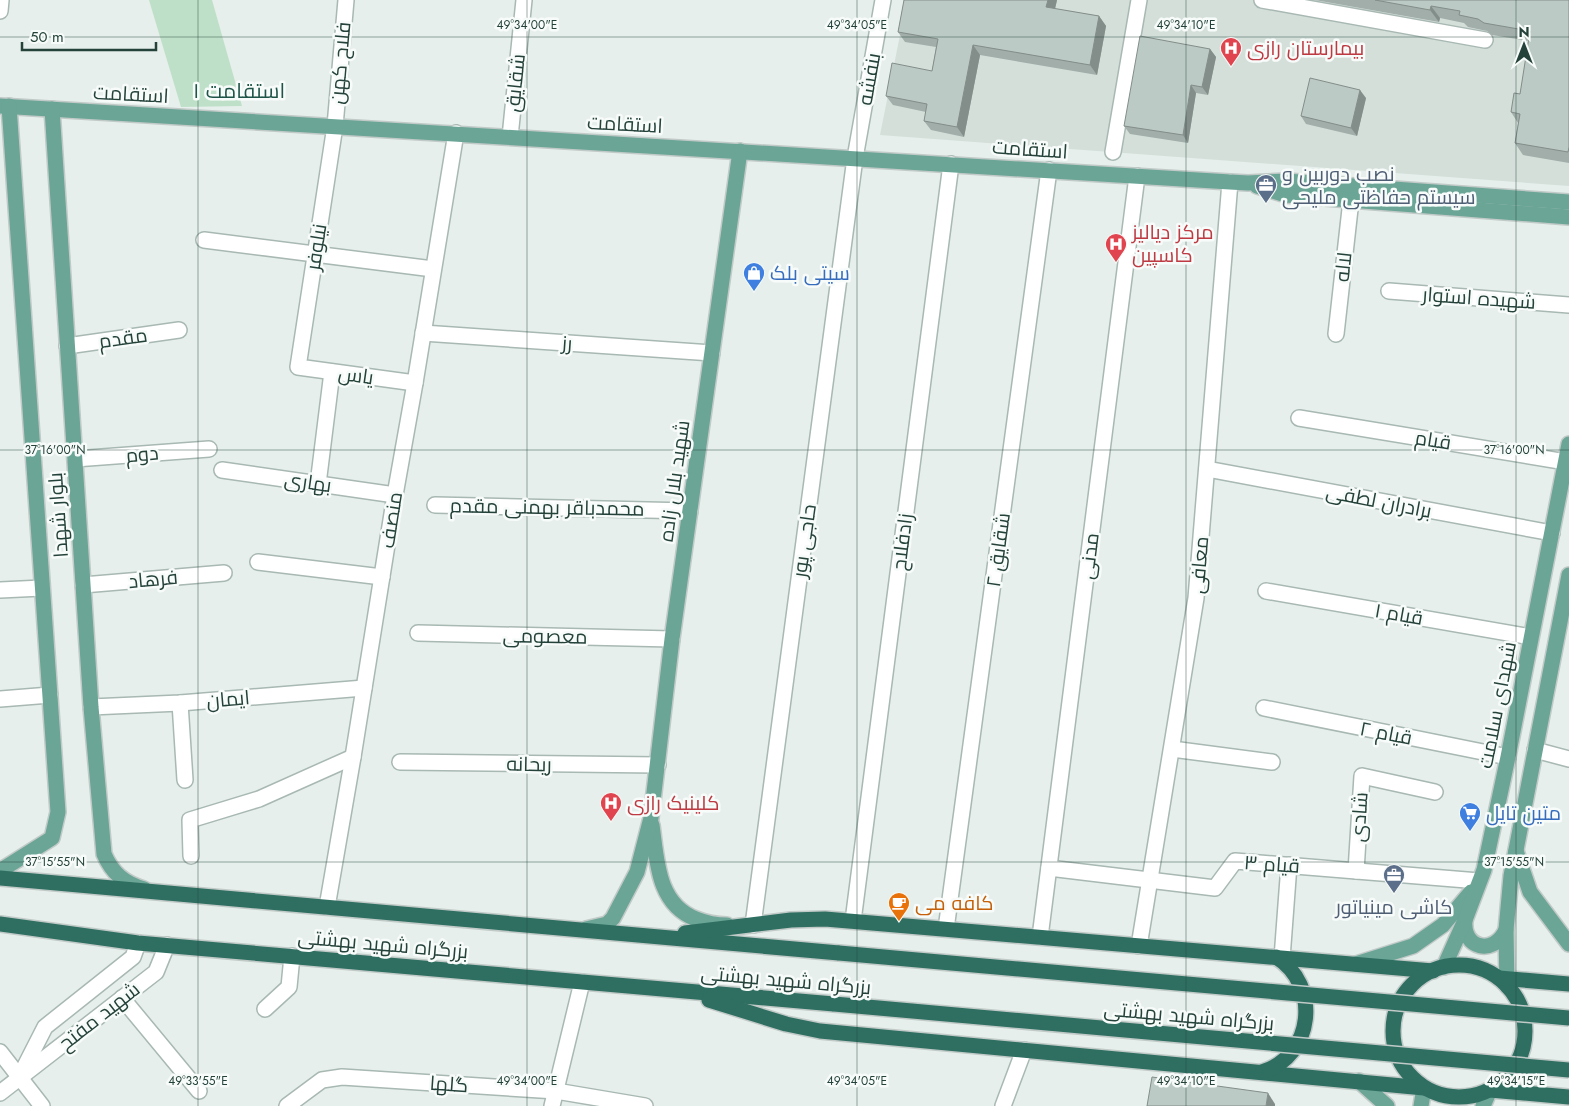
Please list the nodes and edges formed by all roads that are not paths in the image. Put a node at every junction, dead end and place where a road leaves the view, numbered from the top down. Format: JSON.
{"nodes":[{"id":1,"x":1,"y":0,"type":"edge"},
{"id":2,"x":346,"y":0,"type":"edge"},
{"id":3,"x":524,"y":0,"type":"edge"},
{"id":4,"x":883,"y":0,"type":"edge"},
{"id":5,"x":1139,"y":0,"type":"edge"},
{"id":6,"x":1262,"y":0,"type":"edge"},
{"id":7,"x":0,"y":12,"type":"edge"},
{"id":8,"x":1485,"y":40,"type":"edge"},
{"id":9,"x":4,"y":106,"type":"edge"},
{"id":10,"x":52,"y":109,"type":"junction"},
{"id":11,"x":335,"y":126,"type":"junction"},
{"id":12,"x":456,"y":134,"type":"junction"},
{"id":13,"x":510,"y":137,"type":"junction"},
{"id":14,"x":740,"y":151,"type":"junction"},
{"id":15,"x":1113,"y":152,"type":"dead end"},
{"id":16,"x":855,"y":158,"type":"junction"},
{"id":17,"x":951,"y":164,"type":"junction"},
{"id":18,"x":1049,"y":170,"type":"junction"},
{"id":19,"x":1137,"y":176,"type":"junction"},
{"id":20,"x":1230,"y":182,"type":"junction"},
{"id":21,"x":1248,"y":183,"type":"junction"},
{"id":22,"x":1351,"y":200,"type":"junction"},
{"id":23,"x":1569,"y":202,"type":"edge"},
{"id":24,"x":1569,"y":216,"type":"edge"},
{"id":25,"x":204,"y":240,"type":"dead end"},
{"id":26,"x":315,"y":253,"type":"junction"},
{"id":27,"x":434,"y":269,"type":"junction"},
{"id":28,"x":1389,"y":291,"type":"dead end"},
{"id":29,"x":1569,"y":305,"type":"edge"},
{"id":30,"x":179,"y":330,"type":"dead end"},
{"id":31,"x":423,"y":333,"type":"junction"},
{"id":32,"x":1336,"y":334,"type":"dead end"},
{"id":33,"x":67,"y":346,"type":"junction"},
{"id":34,"x":712,"y":353,"type":"junction"},
{"id":35,"x":298,"y":367,"type":"joint"},
{"id":36,"x":332,"y":372,"type":"junction"},
{"id":37,"x":415,"y":383,"type":"junction"},
{"id":38,"x":1299,"y":418,"type":"dead end"},
{"id":39,"x":1569,"y":444,"type":"edge"},
{"id":40,"x":209,"y":449,"type":"dead end"},
{"id":41,"x":75,"y":459,"type":"junction"},
{"id":42,"x":1566,"y":462,"type":"junction"},
{"id":43,"x":1207,"y":469,"type":"junction"},
{"id":44,"x":222,"y":470,"type":"dead end"},
{"id":45,"x":318,"y":484,"type":"junction"},
{"id":46,"x":394,"y":495,"type":"junction"},
{"id":47,"x":435,"y":504,"type":"dead end"},
{"id":48,"x":690,"y":511,"type":"junction"},
{"id":49,"x":1552,"y":533,"type":"junction"},
{"id":50,"x":258,"y":562,"type":"dead end"},
{"id":51,"x":224,"y":573,"type":"dead end"},
{"id":52,"x":1569,"y":574,"type":"edge"},
{"id":53,"x":382,"y":577,"type":"junction"},
{"id":54,"x":83,"y":585,"type":"junction"},
{"id":55,"x":42,"y":588,"type":"junction"},
{"id":56,"x":0,"y":590,"type":"edge"},
{"id":57,"x":1266,"y":591,"type":"dead end"},
{"id":58,"x":418,"y":633,"type":"dead end"},
{"id":59,"x":1531,"y":637,"type":"junction"},
{"id":60,"x":672,"y":639,"type":"junction"},
{"id":61,"x":364,"y":688,"type":"junction"},
{"id":62,"x":50,"y":695,"type":"junction"},
{"id":63,"x":0,"y":699,"type":"edge"},
{"id":64,"x":180,"y":703,"type":"junction"},
{"id":65,"x":91,"y":707,"type":"junction"},
{"id":66,"x":1264,"y":708,"type":"dead end"},
{"id":67,"x":1172,"y":749,"type":"junction"},
{"id":68,"x":1535,"y":750,"type":"junction"},
{"id":69,"x":353,"y":757,"type":"junction"},
{"id":70,"x":1508,"y":758,"type":"junction"},
{"id":71,"x":1569,"y":759,"type":"edge"},
{"id":72,"x":400,"y":762,"type":"dead end"},
{"id":73,"x":1272,"y":762,"type":"dead end"},
{"id":74,"x":658,"y":765,"type":"junction"},
{"id":75,"x":185,"y":780,"type":"dead end"},
{"id":76,"x":1435,"y":792,"type":"dead end"},
{"id":77,"x":652,"y":818,"type":"junction"},
{"id":78,"x":1516,"y":850,"type":"junction"},
{"id":79,"x":192,"y":856,"type":"dead end"},
{"id":80,"x":1290,"y":866,"type":"junction"},
{"id":81,"x":1049,"y":868,"type":"junction"},
{"id":82,"x":0,"y":871,"type":"edge"},
{"id":83,"x":1356,"y":871,"type":"junction"},
{"id":84,"x":0,"y":878,"type":"edge"},
{"id":85,"x":1151,"y":881,"type":"junction"},
{"id":86,"x":1478,"y":883,"type":"junction"},
{"id":87,"x":153,"y":892,"type":"junction"},
{"id":88,"x":327,"y":907,"type":"junction"},
{"id":89,"x":1465,"y":920,"type":"junction"},
{"id":90,"x":853,"y":921,"type":"junction"},
{"id":91,"x":0,"y":924,"type":"edge"},
{"id":92,"x":753,"y":925,"type":"junction"},
{"id":93,"x":946,"y":929,"type":"junction"},
{"id":94,"x":580,"y":930,"type":"junction"},
{"id":95,"x":1506,"y":930,"type":"junction"},
{"id":96,"x":654,"y":936,"type":"junction"},
{"id":97,"x":1040,"y":937,"type":"junction"},
{"id":98,"x":138,"y":943,"type":"junction"},
{"id":99,"x":1569,"y":944,"type":"edge"},
{"id":100,"x":167,"y":945,"type":"junction"},
{"id":101,"x":1139,"y":946,"type":"junction"},
{"id":102,"x":292,"y":956,"type":"junction"},
{"id":103,"x":1279,"y":958,"type":"junction"},
{"id":104,"x":1356,"y":964,"type":"junction"},
{"id":105,"x":1438,"y":969,"type":"junction"},
{"id":106,"x":582,"y":982,"type":"junction"},
{"id":107,"x":1503,"y":982,"type":"junction"},
{"id":108,"x":1569,"y":984,"type":"edge"},
{"id":109,"x":682,"y":991,"type":"junction"},
{"id":110,"x":122,"y":998,"type":"junction"},
{"id":111,"x":265,"y":1009,"type":"dead end"},
{"id":112,"x":1569,"y":1018,"type":"edge"},
{"id":113,"x":1024,"y":1050,"type":"junction"},
{"id":114,"x":0,"y":1052,"type":"edge"},
{"id":115,"x":1569,"y":1070,"type":"edge"},
{"id":116,"x":1262,"y":1072,"type":"junction"},
{"id":117,"x":20,"y":1078,"type":"junction"},
{"id":118,"x":1359,"y":1081,"type":"junction"},
{"id":119,"x":1424,"y":1088,"type":"junction"},
{"id":120,"x":1490,"y":1090,"type":"junction"},
{"id":121,"x":199,"y":1091,"type":"dead end"},
{"id":122,"x":0,"y":1093,"type":"edge"},
{"id":123,"x":1569,"y":1097,"type":"edge"},
{"id":124,"x":554,"y":1099,"type":"edge"},
{"id":125,"x":42,"y":1106,"type":"edge"},
{"id":126,"x":287,"y":1106,"type":"edge"},
{"id":127,"x":645,"y":1106,"type":"edge"},
{"id":128,"x":1003,"y":1106,"type":"edge"},
{"id":129,"x":1387,"y":1106,"type":"edge"},
{"id":130,"x":1421,"y":1106,"type":"edge"},
{"id":131,"x":1484,"y":1106,"type":"edge"}],
"edges":[{"from":1,"to":7,"type":"street"},
{"from":2,"to":11,"type":"street","name":"فلاح کهن"},
{"from":3,"to":13,"type":"street","name":"شقایق"},
{"from":4,"to":16,"type":"street","name":"بنفشه"},
{"from":5,"to":15,"type":"street"},
{"from":6,"to":8,"type":"street"},
{"from":9,"to":10,"type":"main road","name":"استقامت"},
{"from":9,"to":55,"type":"main road","name":"بلوار شهدا"},
{"from":10,"to":11,"type":"main road","name":"استقامت"},
{"from":10,"to":33,"type":"main road","name":"بلوار شهدا"},
{"from":11,"to":12,"type":"main road","name":"استقامت"},
{"from":11,"to":26,"type":"street","name":"نیلوفر"},
{"from":12,"to":13,"type":"main road","name":"استقامت"},
{"from":12,"to":27,"type":"street","name":"منصف"},
{"from":13,"to":14,"type":"main road","name":"استقامت"},
{"from":14,"to":16,"type":"main road","name":"استقامت"},
{"from":14,"to":34,"type":"main road","name":"شهید بلال زاده"},
{"from":16,"to":17,"type":"main road","name":"استقامت"},
{"from":16,"to":92,"type":"street","name":"حاجی پور"},
{"from":17,"to":18,"type":"main road","name":"استقامت"},
{"from":17,"to":90,"type":"street","name":"زادفلاح"},
{"from":18,"to":19,"type":"main road","name":"استقامت"},
{"from":18,"to":93,"type":"street","name":"شقایق ۲"},
{"from":19,"to":20,"type":"main road","name":"استقامت"},
{"from":19,"to":81,"type":"street","name":"مدنی"},
{"from":20,"to":21,"type":"main road","name":"استقامت"},
{"from":20,"to":43,"type":"street","name":"معافی"},
{"from":21,"to":22,"type":"main road","name":"استقامت"},
{"from":21,"to":23,"type":"main road","name":"استقامت"},
{"from":22,"to":24,"type":"main road","name":"استقامت"},
{"from":22,"to":32,"type":"street","name":"لاله"},
{"from":25,"to":26,"type":"street"},
{"from":26,"to":27,"type":"street"},
{"from":26,"to":35,"type":"street","name":"نیلوفر"},
{"from":27,"to":31,"type":"street","name":"منصف"},
{"from":28,"to":29,"type":"street","name":"شهیده استوار"},
{"from":30,"to":33,"type":"street","name":"مقدم"},
{"from":31,"to":34,"type":"street","name":"رز"},
{"from":31,"to":37,"type":"street","name":"منصف"},
{"from":33,"to":41,"type":"main road","name":"بلوار شهدا"},
{"from":34,"to":48,"type":"main road","name":"شهید بلال زاده"},
{"from":35,"to":36,"type":"street","name":"یاس"},
{"from":36,"to":37,"type":"street","name":"یاس"},
{"from":36,"to":45,"type":"street"},
{"from":37,"to":46,"type":"street","name":"منصف"},
{"from":38,"to":42,"type":"street","name":"قیام"},
{"from":39,"to":42,"type":"main road","name":"شهدای سلامت"},
{"from":40,"to":41,"type":"street","name":"دوم"},
{"from":41,"to":54,"type":"main road","name":"بلوار شهدا"},
{"from":42,"to":49,"type":"main road","name":"شهدای سلامت"},
{"from":43,"to":49,"type":"street","name":"برادران لطفی"},
{"from":43,"to":67,"type":"street","name":"معافی"},
{"from":44,"to":45,"type":"street","name":"بهاری"},
{"from":45,"to":46,"type":"street","name":"بهاری"},
{"from":46,"to":53,"type":"street","name":"منصف"},
{"from":47,"to":48,"type":"street","name":"محمدباقر بهمنی مقدم"},
{"from":48,"to":60,"type":"main road","name":"شهید بلال زاده"},
{"from":49,"to":59,"type":"main road","name":"شهدای سلامت"},
{"from":50,"to":53,"type":"street"},
{"from":51,"to":54,"type":"street","name":"فرهاد"},
{"from":52,"to":68,"type":"main road"},
{"from":53,"to":61,"type":"street","name":"منصف"},
{"from":54,"to":65,"type":"main road","name":"بلوار شهدا"},
{"from":55,"to":56,"type":"street"},
{"from":55,"to":62,"type":"main road","name":"بلوار شهدا"},
{"from":57,"to":59,"type":"street","name":"قیام ۱"},
{"from":58,"to":60,"type":"street","name":"معصومی"},
{"from":59,"to":70,"type":"main road","name":"شهدای سلامت"},
{"from":60,"to":74,"type":"main road","name":"شهید بلال زاده"},
{"from":61,"to":64,"type":"street","name":"ایمان"},
{"from":61,"to":69,"type":"street","name":"منصف"},
{"from":62,"to":63,"type":"street"},
{"from":62,"to":82,"type":"main road","name":"بلوار شهدا"},
{"from":64,"to":65,"type":"street","name":"ایمان"},
{"from":64,"to":75,"type":"street"},
{"from":65,"to":87,"type":"main road","name":"بلوار شهدا"},
{"from":66,"to":70,"type":"street","name":"قیام ۲"},
{"from":67,"to":73,"type":"street"},
{"from":67,"to":85,"type":"street","name":"معافی"},
{"from":68,"to":71,"type":"street"},
{"from":68,"to":78,"type":"main road"},
{"from":69,"to":79,"type":"street"},
{"from":69,"to":88,"type":"street","name":"منصف"},
{"from":70,"to":86,"type":"main road","name":"شهدای سلامت"},
{"from":72,"to":74,"type":"street","name":"ریحانه"},
{"from":74,"to":77,"type":"main road","name":"شهید بلال زاده"},
{"from":76,"to":83,"type":"street","name":"شادی"},
{"from":77,"to":92,"type":"main road","name":"شهید بلال زاده"},
{"from":77,"to":94,"type":"main road","name":"شهید بلال زاده"},
{"from":78,"to":95,"type":"main road"},
{"from":78,"to":99,"type":"main road"},
{"from":80,"to":83,"type":"street","name":"قیام ۳"},
{"from":80,"to":85,"type":"street","name":"قیام ۳"},
{"from":80,"to":103,"type":"street"},
{"from":81,"to":85,"type":"street","name":"قیام ۳"},
{"from":81,"to":97,"type":"street","name":"مدنی"},
{"from":83,"to":86,"type":"street","name":"قیام ۳"},
{"from":84,"to":87,"type":"highway","name":"بزرگراه شهید بهشتی"},
{"from":85,"to":101,"type":"street","name":"معافی"},
{"from":86,"to":89,"type":"main road","name":"شهدای سلامت"},
{"from":86,"to":104,"type":"main road"},
{"from":87,"to":88,"type":"highway","name":"بزرگراه شهید بهشتی"},
{"from":88,"to":94,"type":"highway","name":"بزرگراه شهید بهشتی"},
{"from":89,"to":95,"type":"main road"},
{"from":89,"to":105,"type":"main road","name":"شهدای سلامت"},
{"from":90,"to":92,"type":"highway"},
{"from":90,"to":93,"type":"highway"},
{"from":91,"to":98,"type":"highway","name":"بزرگراه شهید بهشتی"},
{"from":92,"to":96,"type":"highway"},
{"from":93,"to":97,"type":"highway"},
{"from":94,"to":96,"type":"highway","name":"بزرگراه شهید بهشتی"},
{"from":95,"to":107,"type":"main road"},
{"from":96,"to":112,"type":"highway","name":"بزرگراه شهید بهشتی","bridge":true},
{"from":97,"to":101,"type":"highway"},
{"from":98,"to":100,"type":"highway","name":"بزرگراه شهید بهشتی"},
{"from":98,"to":117,"type":"street","name":"شهید مفتح"},
{"from":100,"to":102,"type":"highway","name":"بزرگراه شهید بهشتی"},
{"from":100,"to":110,"type":"street","name":"شهید مفتح"},
{"from":101,"to":103,"type":"highway"},
{"from":102,"to":106,"type":"highway","name":"بزرگراه شهید بهشتی"},
{"from":102,"to":111,"type":"street"},
{"from":103,"to":104,"type":"highway"},
{"from":103,"to":116,"type":"highway"},
{"from":104,"to":105,"type":"highway"},
{"from":105,"to":107,"type":"highway"},
{"from":105,"to":119,"type":"highway"},
{"from":106,"to":109,"type":"highway","name":"بزرگراه شهید بهشتی"},
{"from":106,"to":124,"type":"street"},
{"from":107,"to":108,"type":"highway"},
{"from":107,"to":120,"type":"highway"},
{"from":109,"to":113,"type":"highway"},
{"from":109,"to":115,"type":"highway","name":"بزرگراه شهید بهشتی","bridge":true},
{"from":110,"to":117,"type":"street","name":"شهید مفتح"},
{"from":110,"to":121,"type":"street"},
{"from":113,"to":116,"type":"highway"},
{"from":113,"to":128,"type":"street"},
{"from":114,"to":117,"type":"street"},
{"from":116,"to":118,"type":"highway"},
{"from":117,"to":122,"type":"street","name":"شهید مفتح"},
{"from":117,"to":125,"type":"street"},
{"from":118,"to":119,"type":"highway"},
{"from":118,"to":129,"type":"main road"},
{"from":119,"to":120,"type":"highway"},
{"from":119,"to":130,"type":"main road"},
{"from":120,"to":123,"type":"highway"},
{"from":120,"to":131,"type":"main road"},
{"from":124,"to":126,"type":"street","name":"گلها"},
{"from":124,"to":127,"type":"street","name":"گلها"}]}
